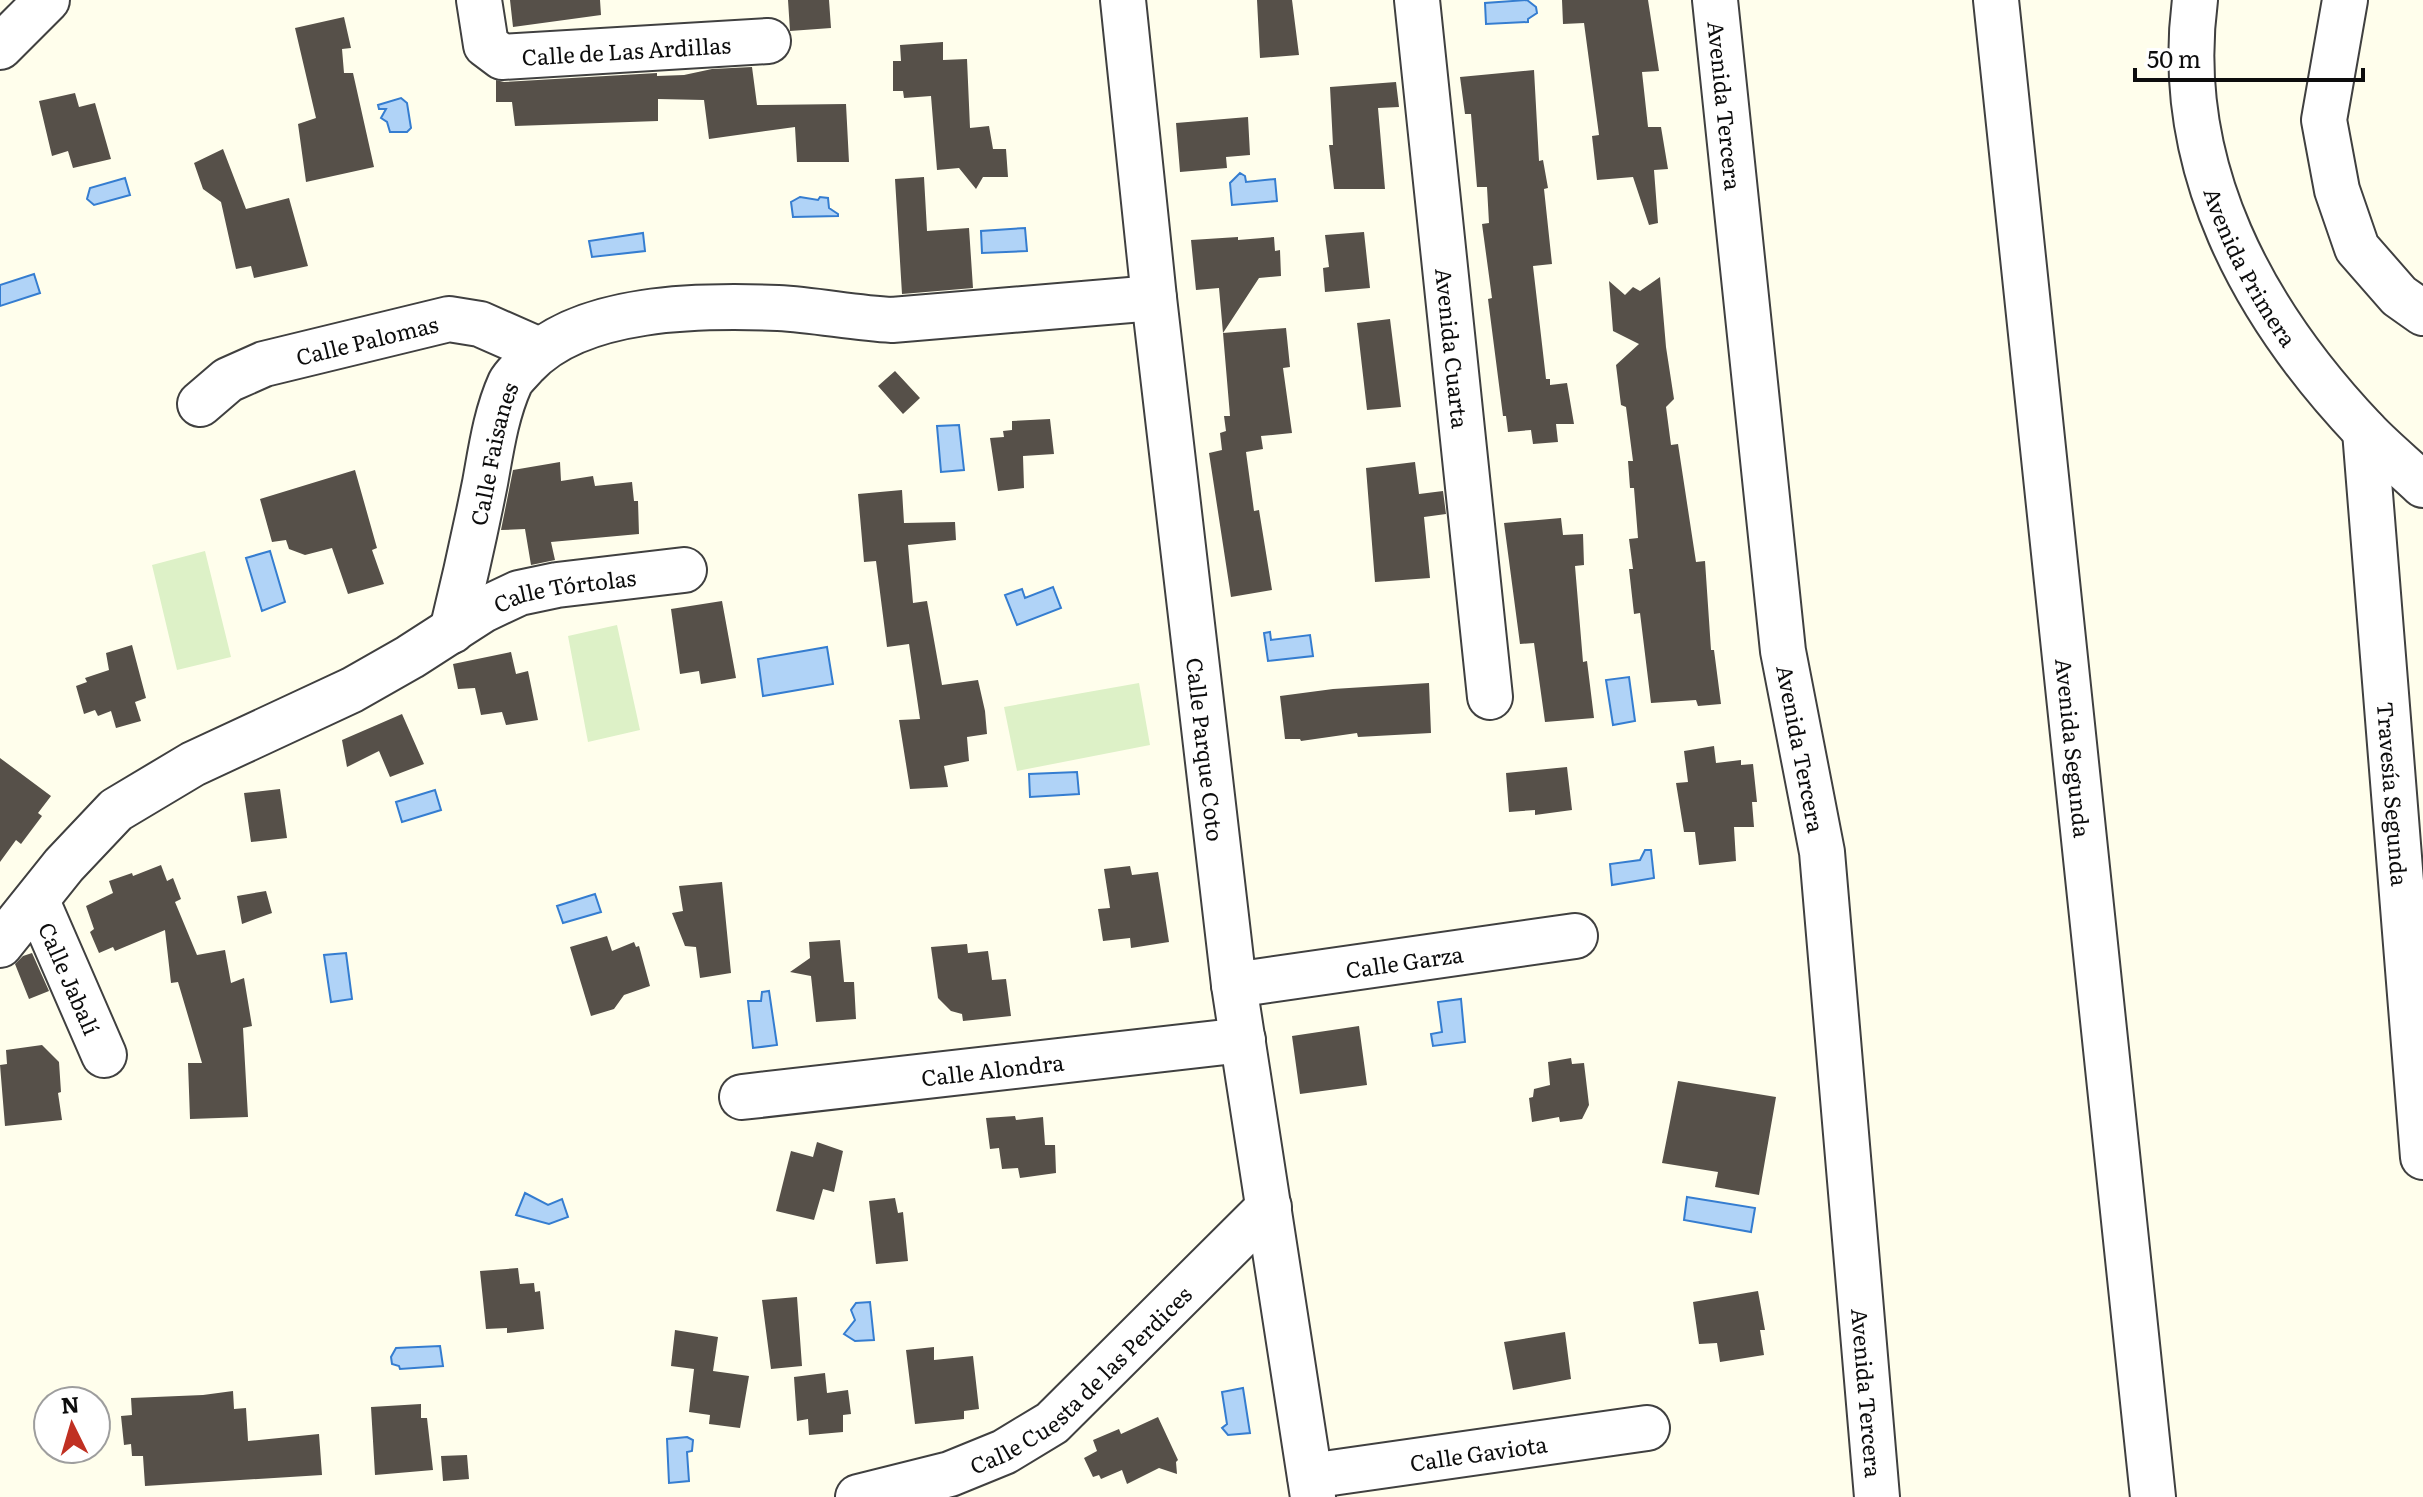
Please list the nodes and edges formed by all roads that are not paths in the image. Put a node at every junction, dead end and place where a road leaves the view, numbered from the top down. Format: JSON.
{"nodes":[{"id":1,"x":47,"y":0,"type":"edge"},
{"id":2,"x":479,"y":0,"type":"edge"},
{"id":3,"x":1123,"y":0,"type":"edge"},
{"id":4,"x":1417,"y":0,"type":"edge"},
{"id":5,"x":1715,"y":0,"type":"edge"},
{"id":6,"x":1996,"y":0,"type":"edge"},
{"id":7,"x":2195,"y":0,"type":"edge"},
{"id":8,"x":2345,"y":0,"type":"edge"},
{"id":9,"x":768,"y":41,"type":"dead end"},
{"id":10,"x":0,"y":47,"type":"edge"},
{"id":11,"x":1154,"y":298,"type":"junction"},
{"id":12,"x":2423,"y":313,"type":"edge"},
{"id":13,"x":539,"y":350,"type":"junction"},
{"id":14,"x":200,"y":404,"type":"dead end"},
{"id":15,"x":2365,"y":431,"type":"junction"},
{"id":16,"x":2423,"y":485,"type":"edge"},
{"id":17,"x":684,"y":570,"type":"dead end"},
{"id":18,"x":452,"y":631,"type":"junction"},
{"id":19,"x":1490,"y":697,"type":"dead end"},
{"id":20,"x":37,"y":901,"type":"junction"},
{"id":21,"x":1575,"y":936,"type":"dead end"},
{"id":22,"x":0,"y":945,"type":"edge"},
{"id":23,"x":1234,"y":985,"type":"junction"},
{"id":24,"x":1243,"y":1040,"type":"junction"},
{"id":25,"x":104,"y":1055,"type":"dead end"},
{"id":26,"x":742,"y":1097,"type":"dead end"},
{"id":27,"x":2423,"y":1157,"type":"edge"},
{"id":28,"x":1269,"y":1207,"type":"junction"},
{"id":29,"x":1647,"y":1428,"type":"dead end"},
{"id":30,"x":1311,"y":1487,"type":"edge"},
{"id":31,"x":858,"y":1497,"type":"edge"},
{"id":32,"x":1877,"y":1497,"type":"edge"},
{"id":33,"x":2153,"y":1497,"type":"edge"}],
"edges":[{"from":1,"to":10,"type":"street"},
{"from":2,"to":9,"type":"street","name":"Calle de Las Ardillas"},
{"from":3,"to":11,"type":"street","name":"Calle Parque Coto"},
{"from":4,"to":19,"type":"street","name":"Avenida Cuarta"},
{"from":5,"to":32,"type":"street","name":"Avenida Tercera"},
{"from":6,"to":33,"type":"street","name":"Avenida Segunda"},
{"from":7,"to":15,"type":"street","name":"Avenida Primera"},
{"from":8,"to":12,"type":"street"},
{"from":11,"to":13,"type":"street","name":"Calle Faisanes"},
{"from":11,"to":23,"type":"street","name":"Calle Parque Coto"},
{"from":13,"to":14,"type":"street","name":"Calle Palomas"},
{"from":13,"to":18,"type":"street","name":"Calle Faisanes"},
{"from":15,"to":16,"type":"street","name":"Avenida Primera"},
{"from":15,"to":27,"type":"street","name":"Travesía Segunda"},
{"from":17,"to":18,"type":"street","name":"Calle Tórtolas"},
{"from":18,"to":20,"type":"street"},
{"from":20,"to":22,"type":"street"},
{"from":20,"to":25,"type":"street","name":"Calle Jabalí"},
{"from":21,"to":23,"type":"street","name":"Calle Garza"},
{"from":23,"to":24,"type":"street","name":"Calle Parque Coto"},
{"from":24,"to":26,"type":"street","name":"Calle Alondra"},
{"from":24,"to":28,"type":"street","name":"Calle Parque Coto"},
{"from":28,"to":30,"type":"street","name":"Calle Parque Coto"},
{"from":28,"to":31,"type":"street","name":"Calle Cuesta de las Perdices"},
{"from":29,"to":30,"type":"street","name":"Calle Gaviota"}]}
